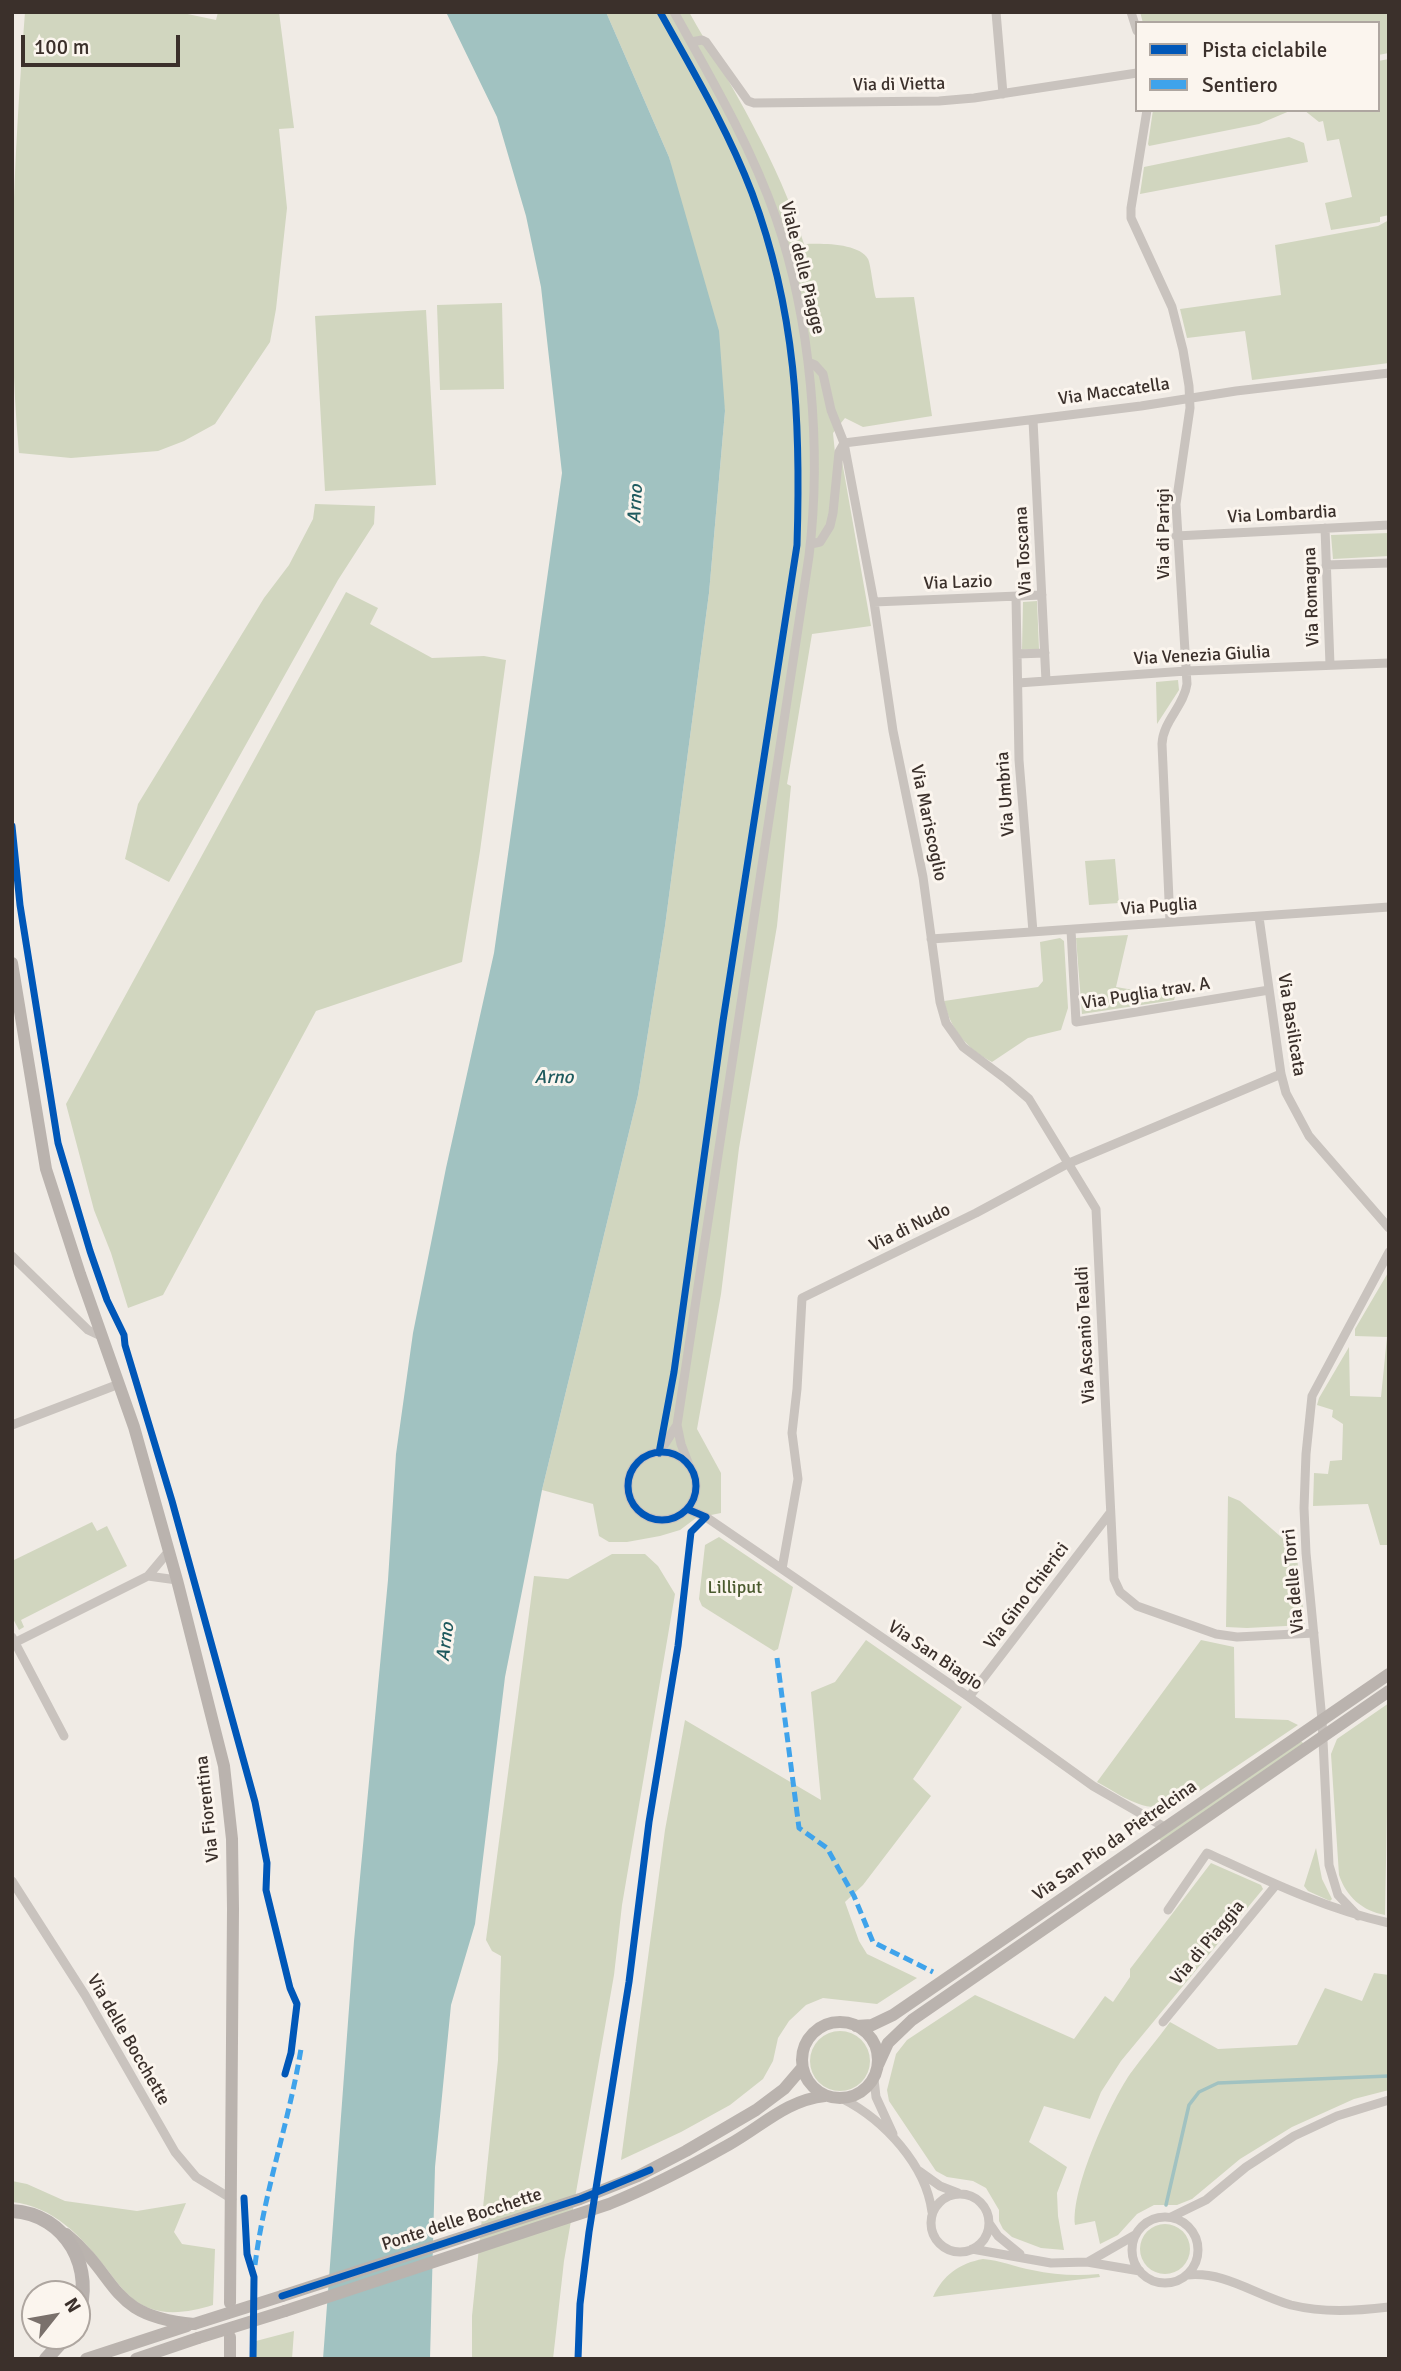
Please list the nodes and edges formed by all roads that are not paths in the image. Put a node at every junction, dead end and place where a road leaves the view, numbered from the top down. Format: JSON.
{"nodes":[{"id":1,"x":674,"y":12,"type":"edge"},
{"id":2,"x":996,"y":12,"type":"edge"},
{"id":3,"x":691,"y":42,"type":"junction"},
{"id":4,"x":1135,"y":72,"type":"edge"},
{"id":5,"x":1003,"y":94,"type":"junction"},
{"id":6,"x":1147,"y":112,"type":"edge"},
{"id":7,"x":808,"y":362,"type":"junction"},
{"id":8,"x":1389,"y":373,"type":"edge"},
{"id":9,"x":1189,"y":398,"type":"junction"},
{"id":10,"x":1033,"y":420,"type":"junction"},
{"id":11,"x":844,"y":443,"type":"junction"},
{"id":12,"x":1389,"y":525,"type":"edge"},
{"id":13,"x":1325,"y":528,"type":"junction"},
{"id":14,"x":1176,"y":536,"type":"junction"},
{"id":15,"x":811,"y":544,"type":"junction"},
{"id":16,"x":1389,"y":562,"type":"edge"},
{"id":17,"x":1326,"y":565,"type":"junction"},
{"id":18,"x":1042,"y":595,"type":"junction"},
{"id":19,"x":1016,"y":597,"type":"junction"},
{"id":20,"x":874,"y":602,"type":"junction"},
{"id":21,"x":1045,"y":653,"type":"junction"},
{"id":22,"x":1017,"y":654,"type":"junction"},
{"id":23,"x":1389,"y":663,"type":"edge"},
{"id":24,"x":1331,"y":665,"type":"junction"},
{"id":25,"x":1186,"y":671,"type":"junction"},
{"id":26,"x":1046,"y":681,"type":"junction"},
{"id":27,"x":1018,"y":683,"type":"junction"},
{"id":28,"x":1389,"y":907,"type":"edge"},
{"id":29,"x":1259,"y":916,"type":"junction"},
{"id":30,"x":1170,"y":922,"type":"junction"},
{"id":31,"x":1072,"y":930,"type":"junction"},
{"id":32,"x":1033,"y":932,"type":"junction"},
{"id":33,"x":931,"y":939,"type":"junction"},
{"id":34,"x":12,"y":963,"type":"edge"},
{"id":35,"x":1269,"y":990,"type":"junction"},
{"id":36,"x":1281,"y":1074,"type":"junction"},
{"id":37,"x":1068,"y":1164,"type":"junction"},
{"id":38,"x":1389,"y":1228,"type":"edge"},
{"id":39,"x":1389,"y":1252,"type":"edge"},
{"id":40,"x":12,"y":1256,"type":"edge"},
{"id":41,"x":103,"y":1337,"type":"junction"},
{"id":42,"x":119,"y":1384,"type":"junction"},
{"id":43,"x":12,"y":1425,"type":"edge"},
{"id":44,"x":677,"y":1425,"type":"junction"},
{"id":45,"x":659,"y":1453,"type":"junction"},
{"id":46,"x":689,"y":1465,"type":"junction"},
{"id":47,"x":687,"y":1509,"type":"junction"},
{"id":48,"x":1110,"y":1513,"type":"junction"},
{"id":49,"x":169,"y":1551,"type":"junction"},
{"id":50,"x":782,"y":1569,"type":"junction"},
{"id":51,"x":148,"y":1576,"type":"junction"},
{"id":52,"x":177,"y":1580,"type":"junction"},
{"id":53,"x":1314,"y":1633,"type":"junction"},
{"id":54,"x":13,"y":1641,"type":"edge"},
{"id":55,"x":1389,"y":1674,"type":"edge"},
{"id":56,"x":1389,"y":1692,"type":"edge"},
{"id":57,"x":969,"y":1697,"type":"junction"},
{"id":58,"x":1322,"y":1720,"type":"junction"},
{"id":59,"x":64,"y":1736,"type":"dead end"},
{"id":60,"x":1323,"y":1737,"type":"junction"},
{"id":61,"x":1166,"y":1828,"type":"junction"},
{"id":62,"x":12,"y":1881,"type":"edge"},
{"id":63,"x":1276,"y":1885,"type":"junction"},
{"id":64,"x":1168,"y":1910,"type":"dead end"},
{"id":65,"x":1358,"y":1916,"type":"junction"},
{"id":66,"x":1389,"y":1923,"type":"edge"},
{"id":67,"x":1163,"y":2022,"type":"dead end"},
{"id":68,"x":856,"y":2025,"type":"junction"},
{"id":69,"x":878,"y":2065,"type":"junction"},
{"id":70,"x":802,"y":2068,"type":"junction"},
{"id":71,"x":874,"y":2079,"type":"junction"},
{"id":72,"x":825,"y":2096,"type":"junction"},
{"id":73,"x":843,"y":2099,"type":"junction"},
{"id":74,"x":1389,"y":2100,"type":"edge"},
{"id":75,"x":899,"y":2145,"type":"junction"},
{"id":76,"x":915,"y":2167,"type":"junction"},
{"id":77,"x":958,"y":2194,"type":"junction"},
{"id":78,"x":232,"y":2199,"type":"junction"},
{"id":79,"x":12,"y":2211,"type":"edge"},
{"id":80,"x":932,"y":2215,"type":"junction"},
{"id":81,"x":1171,"y":2217,"type":"junction"},
{"id":82,"x":989,"y":2223,"type":"junction"},
{"id":83,"x":59,"y":2229,"type":"junction"},
{"id":84,"x":1135,"y":2235,"type":"junction"},
{"id":85,"x":972,"y":2249,"type":"junction"},
{"id":86,"x":1025,"y":2257,"type":"junction"},
{"id":87,"x":1087,"y":2262,"type":"junction"},
{"id":88,"x":1140,"y":2271,"type":"junction"},
{"id":89,"x":1187,"y":2275,"type":"junction"},
{"id":90,"x":81,"y":2280,"type":"edge"},
{"id":91,"x":230,"y":2303,"type":"dead end"},
{"id":92,"x":1389,"y":2306,"type":"edge"},
{"id":93,"x":194,"y":2324,"type":"junction"},
{"id":94,"x":230,"y":2337,"type":"dead end"},
{"id":95,"x":86,"y":2359,"type":"edge"},
{"id":96,"x":136,"y":2359,"type":"edge"},
{"id":97,"x":230,"y":2359,"type":"edge"}],
"edges":[{"from":1,"to":3,"type":"street","name":"Viale delle Piagge"},
{"from":2,"to":5,"type":"street"},
{"from":3,"to":5,"type":"street","name":"Via di Vietta"},
{"from":3,"to":7,"type":"street","name":"Viale delle Piagge"},
{"from":4,"to":5,"type":"street","name":"Via di Vietta"},
{"from":6,"to":9,"type":"street","name":"Via di Parigi"},
{"from":7,"to":11,"type":"street"},
{"from":7,"to":15,"type":"street","name":"Viale delle Piagge"},
{"from":8,"to":9,"type":"street","name":"Via Maccatella"},
{"from":9,"to":10,"type":"street","name":"Via Maccatella"},
{"from":9,"to":14,"type":"street","name":"Via di Parigi"},
{"from":10,"to":11,"type":"street","name":"Via Maccatella"},
{"from":10,"to":18,"type":"street","name":"Via Toscana"},
{"from":11,"to":15,"type":"street"},
{"from":11,"to":20,"type":"street","name":"Via Mariscoglio"},
{"from":12,"to":13,"type":"street","name":"Via Lombardia"},
{"from":13,"to":14,"type":"street","name":"Via Lombardia"},
{"from":13,"to":17,"type":"street","name":"Via Romagna"},
{"from":14,"to":25,"type":"street","name":"Via di Parigi"},
{"from":15,"to":44,"type":"street","name":"Viale delle Piagge"},
{"from":16,"to":17,"type":"street"},
{"from":17,"to":24,"type":"street","name":"Via Romagna"},
{"from":18,"to":19,"type":"street","name":"Via Lazio"},
{"from":18,"to":21,"type":"street","name":"Via Toscana"},
{"from":19,"to":20,"type":"street","name":"Via Lazio"},
{"from":19,"to":22,"type":"street","name":"Via Umbria"},
{"from":20,"to":33,"type":"street","name":"Via Mariscoglio"},
{"from":21,"to":22,"type":"street"},
{"from":21,"to":26,"type":"street","name":"Via Toscana"},
{"from":22,"to":27,"type":"street","name":"Via Umbria"},
{"from":23,"to":24,"type":"street","name":"Via Venezia Giulia"},
{"from":24,"to":25,"type":"street","name":"Via Venezia Giulia"},
{"from":25,"to":26,"type":"street","name":"Via Venezia Giulia"},
{"from":25,"to":30,"type":"street","name":"Via di Parigi"},
{"from":26,"to":27,"type":"street","name":"Via Venezia Giulia"},
{"from":27,"to":32,"type":"street","name":"Via Umbria"},
{"from":28,"to":29,"type":"street","name":"Via Puglia"},
{"from":29,"to":30,"type":"street","name":"Via Puglia"},
{"from":29,"to":35,"type":"street","name":"Via Basilicata"},
{"from":30,"to":31,"type":"street","name":"Via Puglia"},
{"from":31,"to":32,"type":"street","name":"Via Puglia"},
{"from":31,"to":35,"type":"street","name":"Via Puglia trav. A"},
{"from":32,"to":33,"type":"street","name":"Via Puglia"},
{"from":33,"to":37,"type":"street","name":"Via Mariscoglio"},
{"from":34,"to":41,"type":"main road","name":"Via Fiorentina"},
{"from":35,"to":36,"type":"street","name":"Via Basilicata"},
{"from":36,"to":37,"type":"street","name":"Via di Nudo"},
{"from":36,"to":38,"type":"street","name":"Via Basilicata"},
{"from":37,"to":48,"type":"street","name":"Via Ascanio Tealdi"},
{"from":37,"to":50,"type":"street","name":"Via di Nudo"},
{"from":39,"to":53,"type":"street","name":"Via delle Torri"},
{"from":40,"to":41,"type":"street"},
{"from":41,"to":42,"type":"main road","name":"Via Fiorentina"},
{"from":42,"to":43,"type":"street"},
{"from":42,"to":49,"type":"main road","name":"Via Fiorentina"},
{"from":44,"to":45,"type":"street","name":"Viale delle Piagge"},
{"from":44,"to":46,"type":"street","name":"Viale delle Piagge"},
{"from":45,"to":46,"type":"street"},
{"from":45,"to":47,"type":"street"},
{"from":46,"to":47,"type":"street"},
{"from":47,"to":50,"type":"street","name":"Via San Biagio"},
{"from":48,"to":53,"type":"street","name":"Via Ascanio Tealdi"},
{"from":48,"to":57,"type":"street","name":"Via Gino Chierici"},
{"from":49,"to":51,"type":"street"},
{"from":49,"to":52,"type":"main road","name":"Via Fiorentina"},
{"from":50,"to":57,"type":"street","name":"Via San Biagio"},
{"from":51,"to":52,"type":"street"},
{"from":51,"to":54,"type":"street"},
{"from":52,"to":78,"type":"main road","name":"Via Fiorentina"},
{"from":53,"to":58,"type":"street","name":"Via delle Torri"},
{"from":54,"to":59,"type":"street"},
{"from":55,"to":58,"type":"main road","name":"Via San Pio da Pietrelcina"},
{"from":56,"to":60,"type":"main road","name":"Via San Pio da Pietrelcina"},
{"from":57,"to":61,"type":"street","name":"Via San Biagio"},
{"from":58,"to":60,"type":"street","name":"Via delle Torri"},
{"from":58,"to":61,"type":"main road","name":"Via San Pio da Pietrelcina"},
{"from":60,"to":65,"type":"street","name":"Via delle Torri"},
{"from":60,"to":69,"type":"main road","name":"Via San Pio da Pietrelcina"},
{"from":61,"to":68,"type":"main road","name":"Via San Pio da Pietrelcina"},
{"from":62,"to":78,"type":"street","name":"Via delle Bocchette"},
{"from":63,"to":64,"type":"street"},
{"from":63,"to":65,"type":"street"},
{"from":63,"to":67,"type":"street","name":"Via di Piaggia"},
{"from":65,"to":66,"type":"street"},
{"from":68,"to":69,"type":"main road"},
{"from":68,"to":70,"type":"main road"},
{"from":69,"to":71,"type":"main road"},
{"from":70,"to":72,"type":"main road"},
{"from":70,"to":93,"type":"main road","name":"Ponte delle Bocchette","bridge":true},
{"from":71,"to":73,"type":"main road"},
{"from":71,"to":75,"type":"street"},
{"from":72,"to":73,"type":"main road"},
{"from":72,"to":96,"type":"main road","name":"Ponte delle Bocchette","bridge":true},
{"from":73,"to":75,"type":"street"},
{"from":74,"to":81,"type":"street"},
{"from":75,"to":76,"type":"street"},
{"from":76,"to":77,"type":"street"},
{"from":76,"to":80,"type":"street"},
{"from":77,"to":80,"type":"street"},
{"from":77,"to":82,"type":"street"},
{"from":78,"to":91,"type":"main road","name":"Via Fiorentina"},
{"from":79,"to":83,"type":"main road"},
{"from":80,"to":85,"type":"street"},
{"from":81,"to":84,"type":"street"},
{"from":81,"to":89,"type":"street"},
{"from":82,"to":85,"type":"street"},
{"from":82,"to":86,"type":"street"},
{"from":83,"to":90,"type":"main road"},
{"from":83,"to":93,"type":"main road"},
{"from":84,"to":87,"type":"street"},
{"from":84,"to":88,"type":"street"},
{"from":85,"to":86,"type":"street"},
{"from":86,"to":87,"type":"street"},
{"from":87,"to":88,"type":"street"},
{"from":88,"to":89,"type":"street"},
{"from":89,"to":92,"type":"street"},
{"from":93,"to":95,"type":"main road","name":"Ponte delle Bocchette"},
{"from":94,"to":97,"type":"main road"}]}
